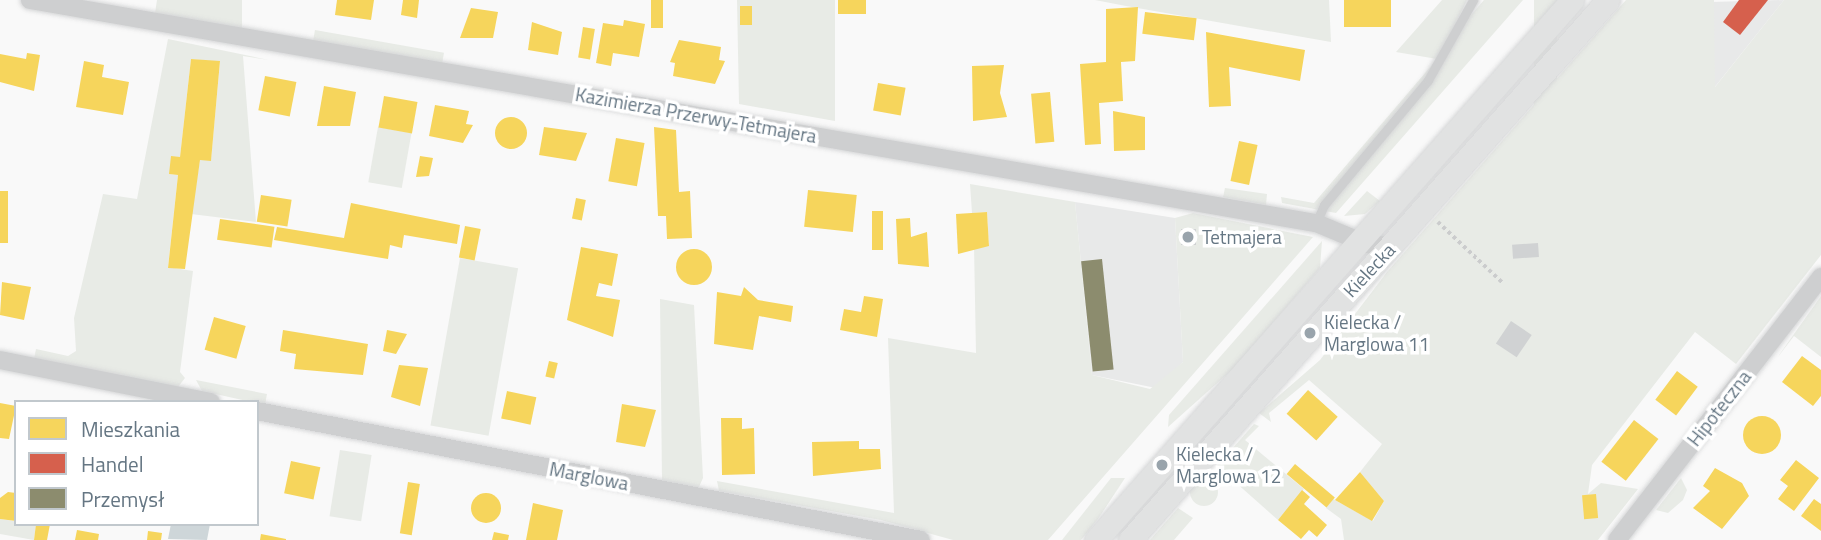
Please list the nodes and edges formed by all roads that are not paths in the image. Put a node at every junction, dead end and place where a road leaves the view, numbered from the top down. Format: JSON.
{"nodes":[{"id":1,"x":30,"y":0,"type":"edge"},
{"id":2,"x":1473,"y":0,"type":"edge"},
{"id":3,"x":1572,"y":0,"type":"edge"},
{"id":4,"x":1608,"y":0,"type":"edge"},
{"id":5,"x":1316,"y":223,"type":"junction"},
{"id":6,"x":1359,"y":242,"type":"junction"},
{"id":7,"x":1391,"y":246,"type":"junction"},
{"id":8,"x":1362,"y":277,"type":"junction"},
{"id":9,"x":1821,"y":277,"type":"edge"},
{"id":10,"x":0,"y":360,"type":"edge"},
{"id":11,"x":201,"y":400,"type":"edge"},
{"id":12,"x":259,"y":411,"type":"edge"},
{"id":13,"x":901,"y":538,"type":"edge"},
{"id":14,"x":921,"y":540,"type":"edge"},
{"id":15,"x":1096,"y":540,"type":"edge"},
{"id":16,"x":1130,"y":540,"type":"edge"},
{"id":17,"x":1617,"y":540,"type":"edge"}],
"edges":[{"from":1,"to":5,"type":"street","name":"Kazimierza Przerwy-Tetmajera"},
{"from":2,"to":5,"type":"lane"},
{"from":3,"to":6,"type":"main road","name":"Kielecka"},
{"from":4,"to":7,"type":"main road","name":"Kielecka"},
{"from":5,"to":6,"type":"street","name":"Kazimierza Przerwy-Tetmajera"},
{"from":6,"to":7,"type":"street","name":"Kazimierza Przerwy-Tetmajera"},
{"from":6,"to":8,"type":"street"},
{"from":6,"to":15,"type":"main road","name":"Kielecka"},
{"from":7,"to":8,"type":"main road","name":"Kielecka"},
{"from":8,"to":16,"type":"main road","name":"Kielecka"},
{"from":9,"to":17,"type":"street","name":"Hipoteczna"},
{"from":10,"to":11,"type":"street"},
{"from":12,"to":13,"type":"street","name":"Marglowa"},
{"from":13,"to":14,"type":"street","name":"Marglowa"}]}
